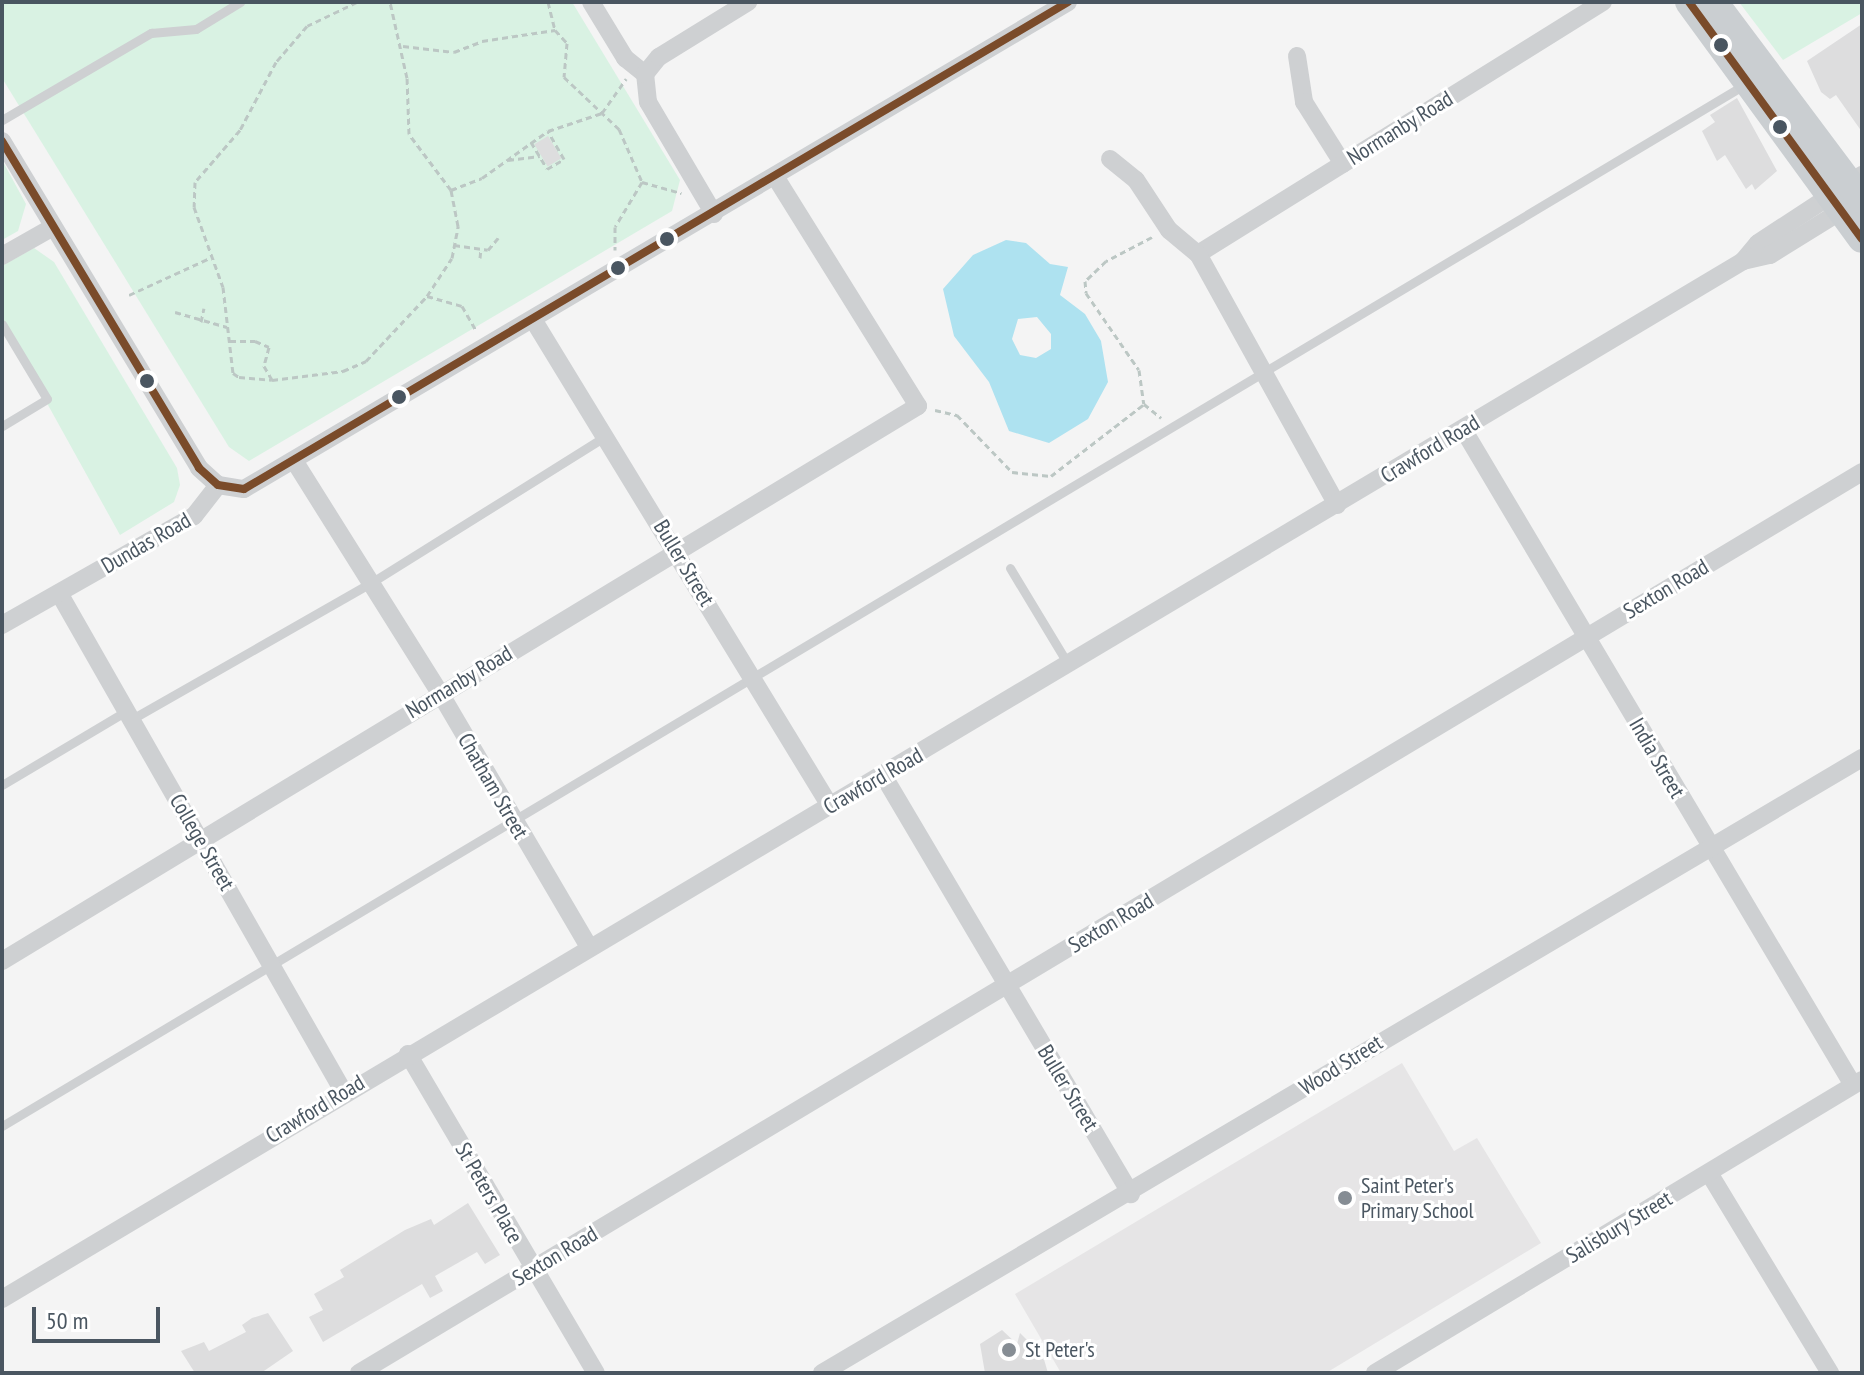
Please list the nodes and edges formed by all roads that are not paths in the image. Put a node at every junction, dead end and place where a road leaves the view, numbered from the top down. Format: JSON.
{"nodes":[{"id":1,"x":240,"y":2,"type":"edge"},
{"id":2,"x":591,"y":2,"type":"edge"},
{"id":3,"x":748,"y":2,"type":"edge"},
{"id":4,"x":1068,"y":2,"type":"edge"},
{"id":5,"x":1603,"y":2,"type":"edge"},
{"id":6,"x":1689,"y":2,"type":"edge"},
{"id":7,"x":1714,"y":2,"type":"edge"},
{"id":8,"x":1297,"y":56,"type":"dead end"},
{"id":9,"x":645,"y":74,"type":"junction"},
{"id":10,"x":1758,"y":77,"type":"junction"},
{"id":11,"x":2,"y":120,"type":"edge"},
{"id":12,"x":2,"y":141,"type":"edge"},
{"id":13,"x":1110,"y":159,"type":"dead end"},
{"id":14,"x":1343,"y":164,"type":"junction"},
{"id":15,"x":775,"y":176,"type":"junction"},
{"id":16,"x":1852,"y":194,"type":"edge"},
{"id":17,"x":714,"y":214,"type":"junction"},
{"id":18,"x":53,"y":227,"type":"junction"},
{"id":19,"x":1862,"y":239,"type":"edge"},
{"id":20,"x":1198,"y":254,"type":"junction"},
{"id":21,"x":2,"y":256,"type":"edge"},
{"id":22,"x":534,"y":321,"type":"junction"},
{"id":23,"x":2,"y":324,"type":"edge"},
{"id":24,"x":1261,"y":373,"type":"junction"},
{"id":25,"x":2,"y":426,"type":"edge"},
{"id":26,"x":1463,"y":429,"type":"junction"},
{"id":27,"x":606,"y":436,"type":"junction"},
{"id":28,"x":295,"y":462,"type":"junction"},
{"id":29,"x":1862,"y":472,"type":"edge"},
{"id":30,"x":218,"y":485,"type":"junction"},
{"id":31,"x":1337,"y":505,"type":"junction"},
{"id":32,"x":678,"y":554,"type":"junction"},
{"id":33,"x":1010,"y":568,"type":"dead end"},
{"id":34,"x":369,"y":584,"type":"junction"},
{"id":35,"x":59,"y":593,"type":"junction"},
{"id":36,"x":2,"y":625,"type":"edge"},
{"id":37,"x":1587,"y":636,"type":"junction"},
{"id":38,"x":1070,"y":665,"type":"junction"},
{"id":39,"x":753,"y":676,"type":"junction"},
{"id":40,"x":440,"y":693,"type":"junction"},
{"id":41,"x":129,"y":715,"type":"junction"},
{"id":42,"x":1862,"y":758,"type":"edge"},
{"id":43,"x":883,"y":775,"type":"junction"},
{"id":44,"x":2,"y":785,"type":"edge"},
{"id":45,"x":830,"y":806,"type":"junction"},
{"id":46,"x":512,"y":819,"type":"junction"},
{"id":47,"x":201,"y":840,"type":"junction"},
{"id":48,"x":1710,"y":850,"type":"junction"},
{"id":49,"x":589,"y":947,"type":"junction"},
{"id":50,"x":2,"y":961,"type":"edge"},
{"id":51,"x":270,"y":963,"type":"junction"},
{"id":52,"x":1006,"y":986,"type":"junction"},
{"id":53,"x":408,"y":1054,"type":"junction"},
{"id":54,"x":1857,"y":1082,"type":"edge"},
{"id":55,"x":343,"y":1091,"type":"junction"},
{"id":56,"x":2,"y":1126,"type":"edge"},
{"id":57,"x":1709,"y":1173,"type":"junction"},
{"id":58,"x":1131,"y":1194,"type":"junction"},
{"id":59,"x":534,"y":1269,"type":"junction"},
{"id":60,"x":2,"y":1299,"type":"edge"},
{"id":61,"x":359,"y":1373,"type":"edge"},
{"id":62,"x":596,"y":1373,"type":"edge"},
{"id":63,"x":822,"y":1373,"type":"edge"},
{"id":64,"x":1375,"y":1373,"type":"edge"},
{"id":65,"x":1830,"y":1373,"type":"edge"}],
"edges":[{"from":1,"to":11,"type":"lane"},
{"from":2,"to":9,"type":"street"},
{"from":3,"to":9,"type":"street"},
{"from":4,"to":15,"type":"street"},
{"from":5,"to":14,"type":"street","name":"Normanby Road"},
{"from":6,"to":10,"type":"main road"},
{"from":7,"to":10,"type":"main road"},
{"from":8,"to":14,"type":"street"},
{"from":9,"to":17,"type":"street"},
{"from":10,"to":16,"type":"main road"},
{"from":10,"to":24,"type":"lane"},
{"from":12,"to":18,"type":"street"},
{"from":13,"to":20,"type":"street"},
{"from":14,"to":20,"type":"street","name":"Normanby Road"},
{"from":15,"to":17,"type":"street"},
{"from":15,"to":32,"type":"street","name":"Normanby Road"},
{"from":16,"to":19,"type":"main road"},
{"from":16,"to":26,"type":"street","name":"Crawford Road"},
{"from":17,"to":22,"type":"street"},
{"from":18,"to":21,"type":"street"},
{"from":18,"to":30,"type":"street"},
{"from":20,"to":24,"type":"street"},
{"from":22,"to":27,"type":"street","name":"Buller Street"},
{"from":22,"to":28,"type":"street"},
{"from":23,"to":25,"type":"lane"},
{"from":24,"to":31,"type":"street"},
{"from":24,"to":39,"type":"lane"},
{"from":26,"to":31,"type":"street","name":"Crawford Road"},
{"from":26,"to":37,"type":"street","name":"India Street"},
{"from":27,"to":32,"type":"street","name":"Buller Street"},
{"from":27,"to":34,"type":"lane"},
{"from":28,"to":30,"type":"street"},
{"from":28,"to":34,"type":"street","name":"Chatham Street"},
{"from":29,"to":37,"type":"street","name":"Sexton Road"},
{"from":30,"to":35,"type":"street","name":"Dundas Road"},
{"from":31,"to":38,"type":"street","name":"Crawford Road"},
{"from":32,"to":39,"type":"street","name":"Buller Street"},
{"from":32,"to":40,"type":"street","name":"Normanby Road"},
{"from":33,"to":38,"type":"lane"},
{"from":34,"to":40,"type":"street","name":"Chatham Street"},
{"from":34,"to":41,"type":"lane"},
{"from":35,"to":36,"type":"street","name":"Dundas Road"},
{"from":35,"to":41,"type":"street","name":"College Street"},
{"from":37,"to":48,"type":"street","name":"India Street"},
{"from":37,"to":52,"type":"street","name":"Sexton Road"},
{"from":38,"to":43,"type":"street","name":"Crawford Road"},
{"from":39,"to":45,"type":"street","name":"Buller Street"},
{"from":39,"to":46,"type":"lane"},
{"from":40,"to":46,"type":"street","name":"Chatham Street"},
{"from":40,"to":47,"type":"street","name":"Normanby Road"},
{"from":41,"to":44,"type":"lane"},
{"from":41,"to":47,"type":"street","name":"College Street"},
{"from":42,"to":48,"type":"street","name":"Wood Street"},
{"from":43,"to":45,"type":"street","name":"Crawford Road"},
{"from":43,"to":52,"type":"street","name":"Buller Street"},
{"from":45,"to":49,"type":"street","name":"Crawford Road"},
{"from":46,"to":49,"type":"street","name":"Chatham Street"},
{"from":46,"to":51,"type":"lane"},
{"from":47,"to":50,"type":"street","name":"Normanby Road"},
{"from":47,"to":51,"type":"street","name":"College Street"},
{"from":48,"to":54,"type":"street","name":"India Street"},
{"from":48,"to":58,"type":"street","name":"Wood Street"},
{"from":49,"to":53,"type":"street","name":"Crawford Road"},
{"from":51,"to":55,"type":"street","name":"College Street"},
{"from":51,"to":56,"type":"lane"},
{"from":52,"to":58,"type":"street","name":"Buller Street"},
{"from":52,"to":59,"type":"street","name":"Sexton Road"},
{"from":53,"to":55,"type":"street","name":"Crawford Road"},
{"from":53,"to":59,"type":"street","name":"St Peters Place"},
{"from":54,"to":57,"type":"street","name":"Salisbury Street"},
{"from":55,"to":60,"type":"street","name":"Crawford Road"},
{"from":57,"to":64,"type":"street","name":"Salisbury Street"},
{"from":57,"to":65,"type":"street"},
{"from":58,"to":63,"type":"street","name":"Wood Street"},
{"from":59,"to":61,"type":"street","name":"Sexton Road"},
{"from":59,"to":62,"type":"street","name":"St Peters Place"}]}
